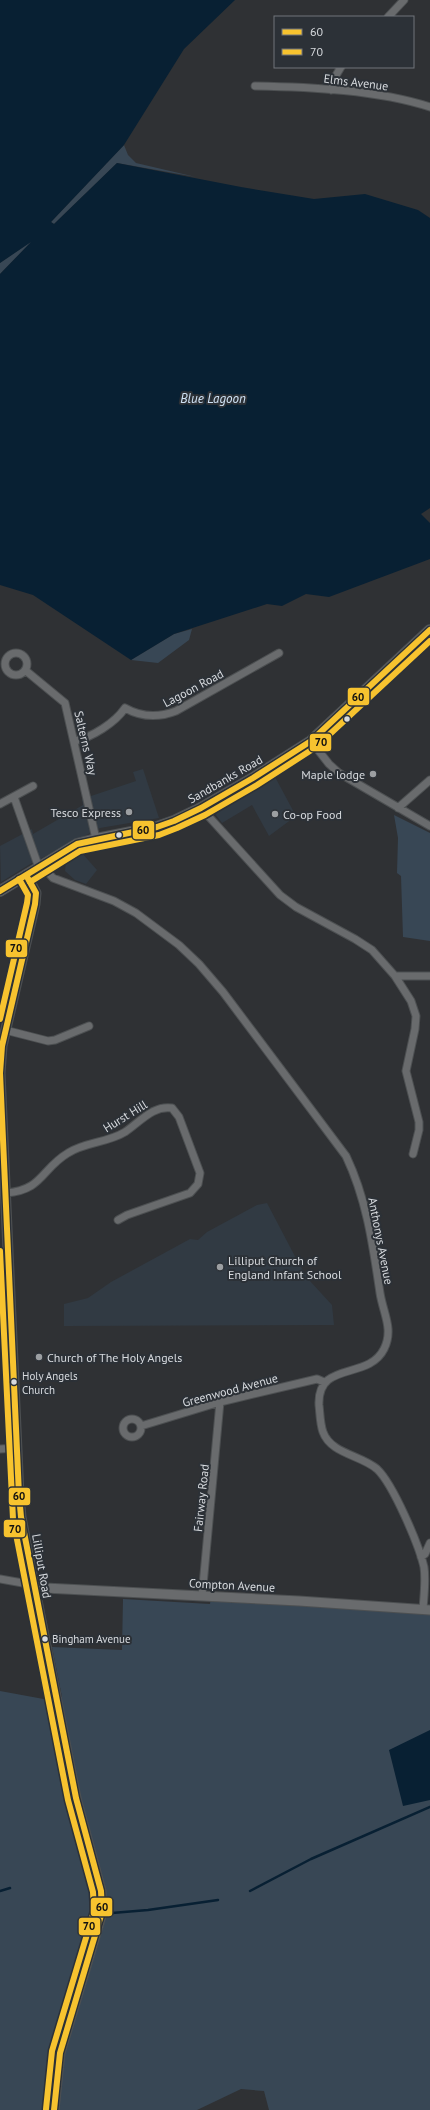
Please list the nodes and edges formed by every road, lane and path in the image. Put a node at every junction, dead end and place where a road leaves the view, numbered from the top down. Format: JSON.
{"nodes":[{"id":1,"x":404,"y":0,"type":"edge"},
{"id":2,"x":389,"y":16,"type":"edge"},
{"id":3,"x":340,"y":68,"type":"edge"},
{"id":4,"x":255,"y":86,"type":"dead end"},
{"id":5,"x":331,"y":90,"type":"junction"},
{"id":6,"x":430,"y":107,"type":"edge"},
{"id":7,"x":430,"y":630,"type":"edge"},
{"id":8,"x":0,"y":652,"type":"edge"},
{"id":9,"x":279,"y":653,"type":"dead end"},
{"id":10,"x":7,"y":658,"type":"junction"},
{"id":11,"x":26,"y":670,"type":"junction"},
{"id":12,"x":75,"y":741,"type":"junction"},
{"id":13,"x":312,"y":741,"type":"junction"},
{"id":14,"x":430,"y":780,"type":"edge"},
{"id":15,"x":33,"y":786,"type":"dead end"},
{"id":16,"x":14,"y":797,"type":"junction"},
{"id":17,"x":0,"y":804,"type":"edge"},
{"id":18,"x":202,"y":808,"type":"junction"},
{"id":19,"x":398,"y":808,"type":"junction"},
{"id":20,"x":430,"y":826,"type":"edge"},
{"id":21,"x":96,"y":839,"type":"junction"},
{"id":22,"x":41,"y":867,"type":"junction"},
{"id":23,"x":26,"y":875,"type":"junction"},
{"id":24,"x":0,"y":891,"type":"edge"},
{"id":25,"x":395,"y":976,"type":"junction"},
{"id":26,"x":430,"y":976,"type":"edge"},
{"id":27,"x":89,"y":1026,"type":"dead end"},
{"id":28,"x":5,"y":1030,"type":"junction"},
{"id":29,"x":413,"y":1154,"type":"dead end"},
{"id":30,"x":6,"y":1193,"type":"junction"},
{"id":31,"x":118,"y":1220,"type":"dead end"},
{"id":32,"x":324,"y":1382,"type":"junction"},
{"id":33,"x":220,"y":1402,"type":"junction"},
{"id":34,"x":141,"y":1426,"type":"dead end"},
{"id":35,"x":0,"y":1448,"type":"edge"},
{"id":36,"x":16,"y":1448,"type":"junction"},
{"id":37,"x":430,"y":1543,"type":"edge"},
{"id":38,"x":421,"y":1557,"type":"junction"},
{"id":39,"x":0,"y":1579,"type":"edge"},
{"id":40,"x":34,"y":1585,"type":"junction"},
{"id":41,"x":202,"y":1596,"type":"junction"},
{"id":42,"x":427,"y":1609,"type":"edge"},
{"id":43,"x":54,"y":2110,"type":"edge"}],
"edges":[{"from":1,"to":2,"type":"street"},
{"from":3,"to":5,"type":"street"},
{"from":4,"to":5,"type":"street","name":"Elms Avenue"},
{"from":5,"to":6,"type":"street","name":"Elms Avenue"},
{"from":7,"to":13,"type":"main road","name":"Sandbanks Road"},
{"from":8,"to":10,"type":"street"},
{"from":9,"to":12,"type":"street","name":"Lagoon Road"},
{"from":10,"to":11,"type":"street","name":"Salterns Way"},
{"from":10,"to":11,"type":"street"},
{"from":11,"to":12,"type":"street","name":"Salterns Way"},
{"from":12,"to":21,"type":"street","name":"Salterns Way"},
{"from":13,"to":18,"type":"main road","name":"Sandbanks Road"},
{"from":13,"to":19,"type":"street"},
{"from":14,"to":19,"type":"street"},
{"from":15,"to":16,"type":"street"},
{"from":16,"to":17,"type":"street"},
{"from":16,"to":22,"type":"street"},
{"from":18,"to":21,"type":"main road","name":"Sandbanks Road"},
{"from":18,"to":25,"type":"street"},
{"from":19,"to":20,"type":"street"},
{"from":21,"to":22,"type":"main road","name":"Sandbanks Road"},
{"from":22,"to":23,"type":"main road","name":"Sandbanks Road"},
{"from":22,"to":32,"type":"street","name":"Anthonys Avenue"},
{"from":23,"to":24,"type":"main road","name":"Sandbanks Road"},
{"from":23,"to":28,"type":"street","name":"Lilliput Road"},
{"from":25,"to":26,"type":"street"},
{"from":25,"to":29,"type":"street"},
{"from":27,"to":28,"type":"street"},
{"from":28,"to":30,"type":"street","name":"Lilliput Road"},
{"from":30,"to":31,"type":"street","name":"Hurst Hill"},
{"from":30,"to":36,"type":"street","name":"Lilliput Road"},
{"from":32,"to":33,"type":"street","name":"Greenwood Avenue"},
{"from":32,"to":38,"type":"street"},
{"from":33,"to":34,"type":"street","name":"Greenwood Avenue"},
{"from":33,"to":41,"type":"street","name":"Fairway Road"},
{"from":35,"to":36,"type":"street"},
{"from":36,"to":40,"type":"street","name":"Lilliput Road"},
{"from":37,"to":38,"type":"street"},
{"from":38,"to":42,"type":"street"},
{"from":39,"to":40,"type":"street"},
{"from":40,"to":41,"type":"street","name":"Compton Avenue"},
{"from":40,"to":43,"type":"street","name":"Lilliput Road"},
{"from":41,"to":42,"type":"street","name":"Compton Avenue"}]}
